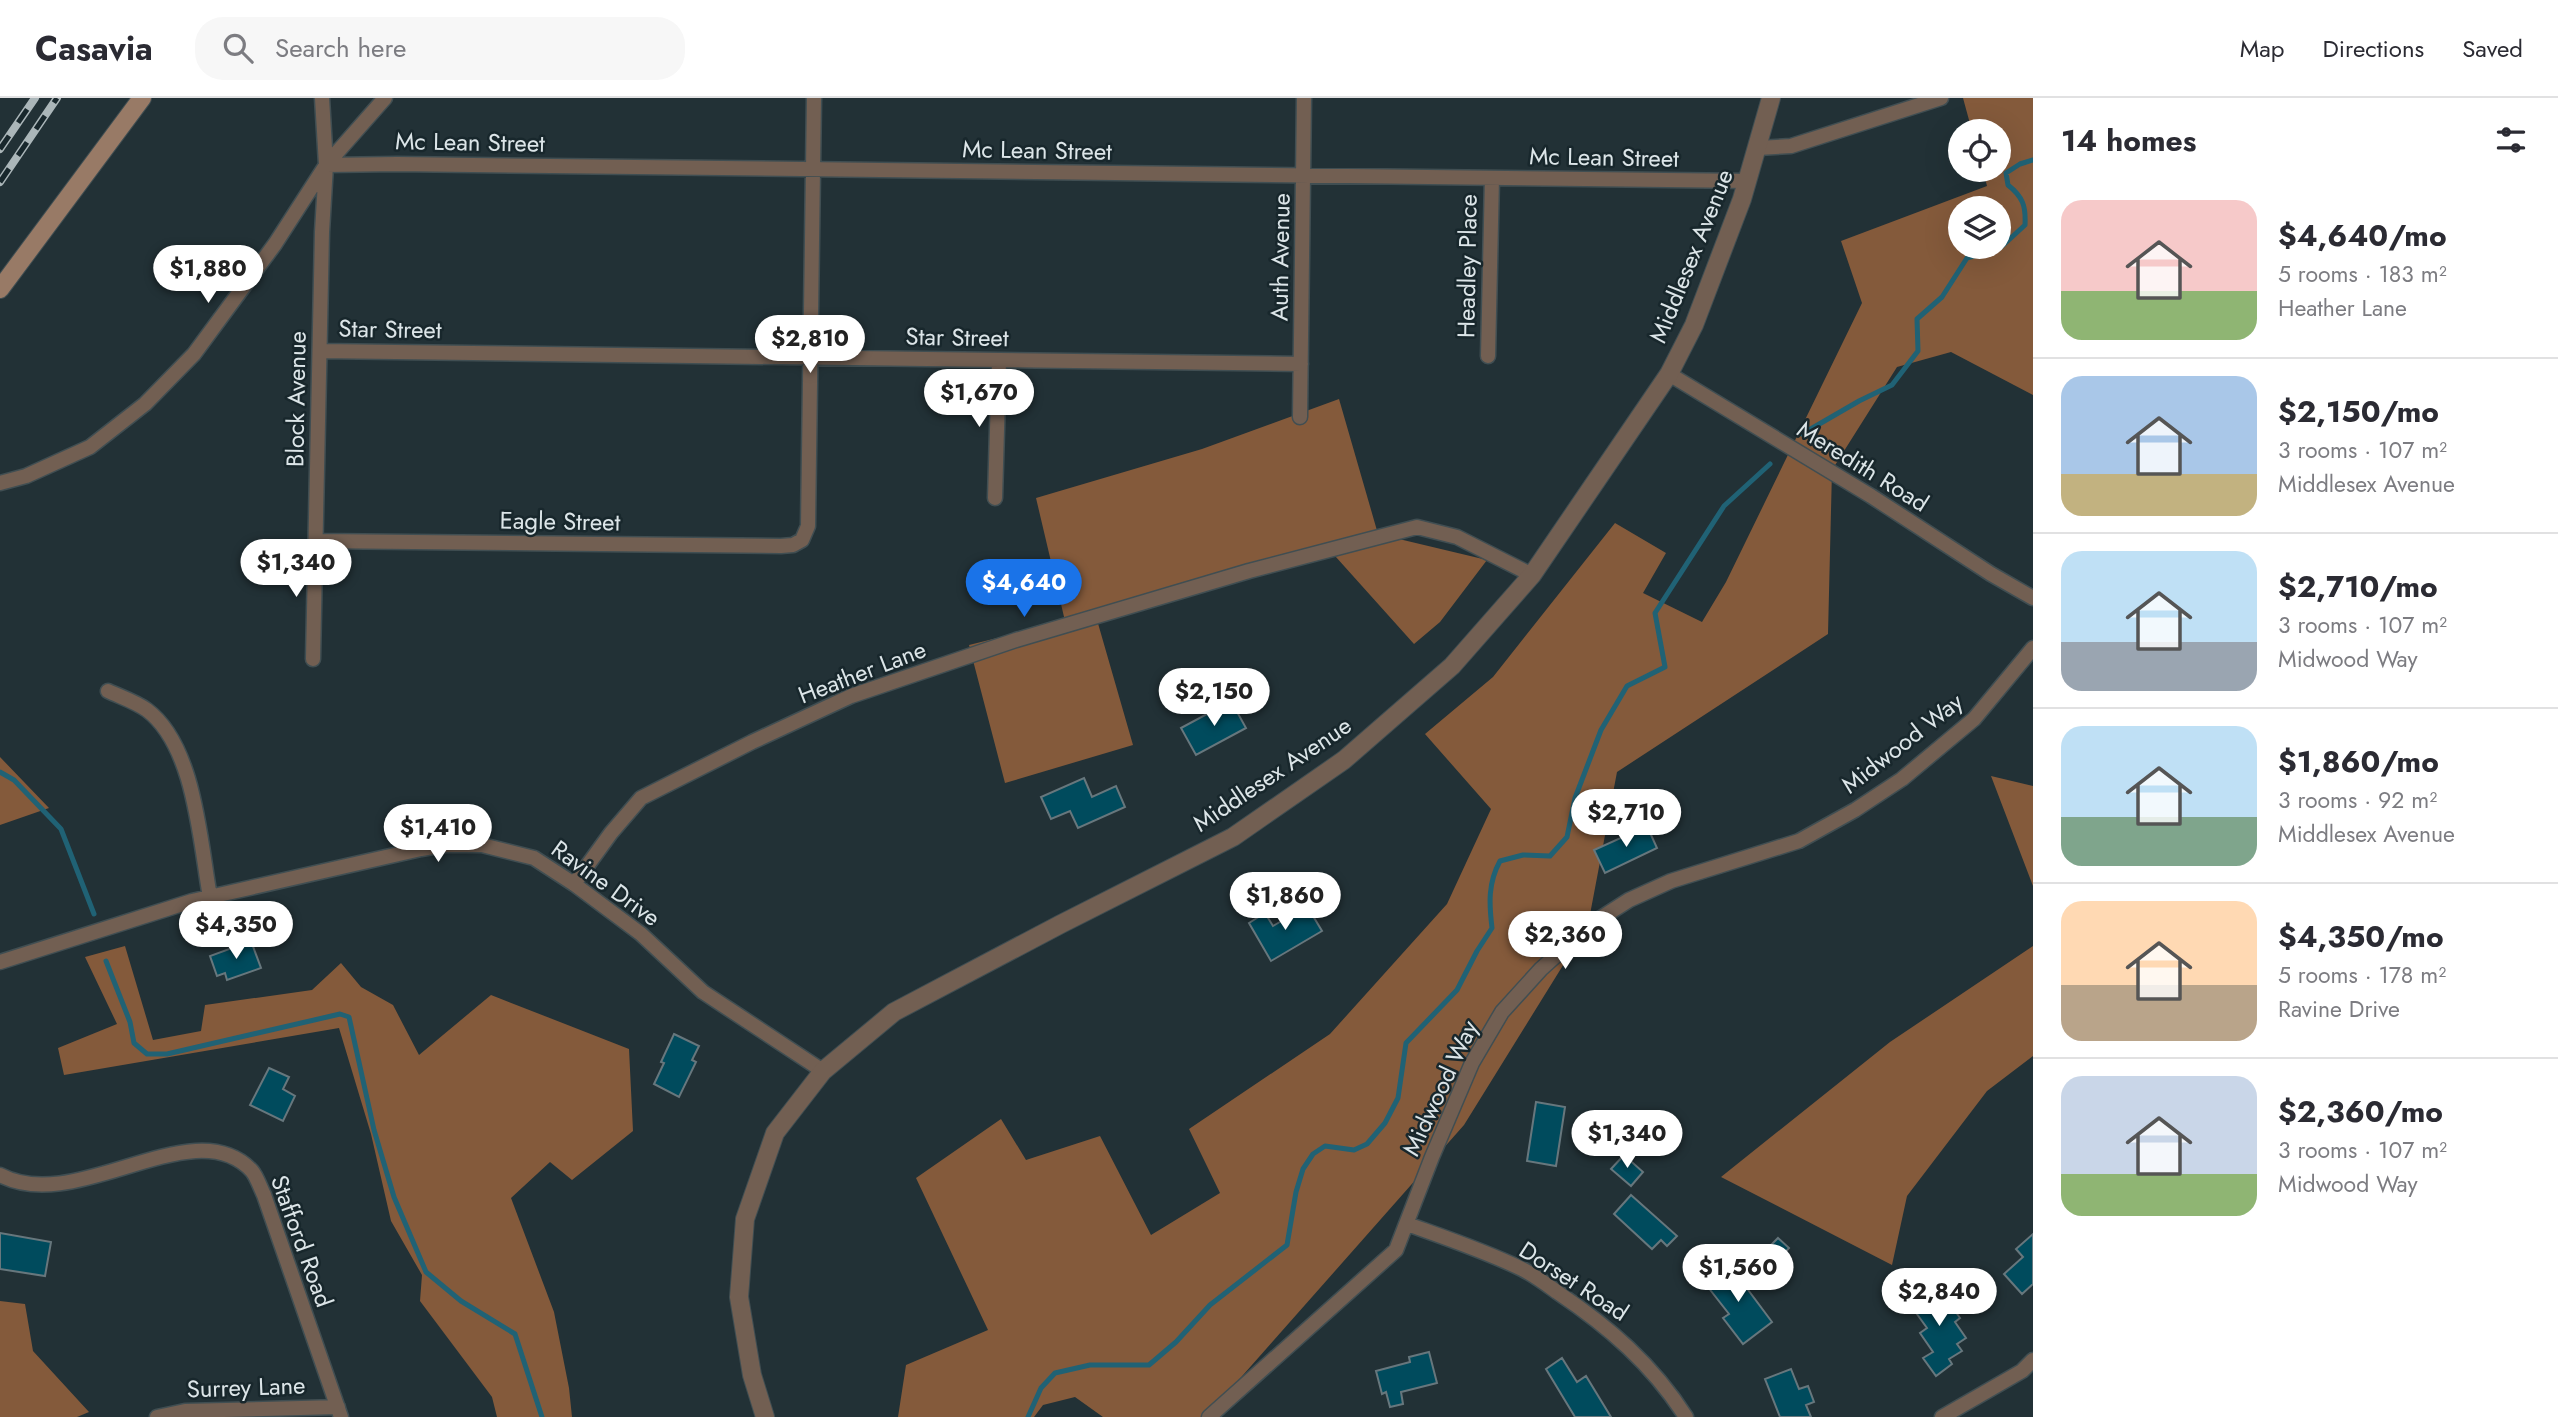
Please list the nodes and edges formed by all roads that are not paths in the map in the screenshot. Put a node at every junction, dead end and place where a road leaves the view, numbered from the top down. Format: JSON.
{"nodes":[{"id":1,"x":142,"y":98,"type":"edge"},
{"id":2,"x":322,"y":98,"type":"edge"},
{"id":3,"x":385,"y":98,"type":"edge"},
{"id":4,"x":814,"y":98,"type":"edge"},
{"id":5,"x":1304,"y":98,"type":"edge"},
{"id":6,"x":1771,"y":98,"type":"edge"},
{"id":7,"x":1941,"y":98,"type":"edge"},
{"id":8,"x":1758,"y":148,"type":"junction"},
{"id":9,"x":326,"y":165,"type":"junction"},
{"id":10,"x":813,"y":170,"type":"junction"},
{"id":11,"x":1304,"y":176,"type":"junction"},
{"id":12,"x":1492,"y":178,"type":"junction"},
{"id":13,"x":1748,"y":181,"type":"junction"},
{"id":14,"x":0,"y":289,"type":"edge"},
{"id":15,"x":320,"y":351,"type":"junction"},
{"id":16,"x":1489,"y":356,"type":"dead end"},
{"id":17,"x":811,"y":358,"type":"junction"},
{"id":18,"x":999,"y":361,"type":"junction"},
{"id":19,"x":1301,"y":364,"type":"junction"},
{"id":20,"x":1669,"y":374,"type":"junction"},
{"id":21,"x":1300,"y":417,"type":"dead end"},
{"id":22,"x":0,"y":483,"type":"edge"},
{"id":23,"x":995,"y":498,"type":"dead end"},
{"id":24,"x":317,"y":541,"type":"junction"},
{"id":25,"x":1532,"y":575,"type":"junction"},
{"id":26,"x":2033,"y":598,"type":"edge"},
{"id":27,"x":2033,"y":648,"type":"edge"},
{"id":28,"x":313,"y":659,"type":"dead end"},
{"id":29,"x":108,"y":691,"type":"dead end"},
{"id":30,"x":574,"y":884,"type":"junction"},
{"id":31,"x":210,"y":897,"type":"junction"},
{"id":32,"x":0,"y":962,"type":"edge"},
{"id":33,"x":823,"y":1071,"type":"junction"},
{"id":34,"x":0,"y":1175,"type":"edge"},
{"id":35,"x":1408,"y":1224,"type":"junction"},
{"id":36,"x":2033,"y":1360,"type":"edge"},
{"id":37,"x":340,"y":1412,"type":"edge"},
{"id":38,"x":157,"y":1417,"type":"edge"},
{"id":39,"x":765,"y":1417,"type":"edge"},
{"id":40,"x":1209,"y":1417,"type":"edge"},
{"id":41,"x":1686,"y":1417,"type":"edge"},
{"id":42,"x":1942,"y":1417,"type":"edge"}],
"edges":[{"from":1,"to":14,"type":"main road"},
{"from":2,"to":9,"type":"street","name":"Block Avenue"},
{"from":3,"to":9,"type":"street"},
{"from":4,"to":10,"type":"street"},
{"from":5,"to":11,"type":"street","name":"Auth Avenue"},
{"from":6,"to":8,"type":"street","name":"Middlesex Avenue"},
{"from":7,"to":8,"type":"street"},
{"from":8,"to":13,"type":"street","name":"Middlesex Avenue"},
{"from":9,"to":10,"type":"street","name":"Mc Lean Street"},
{"from":9,"to":15,"type":"street","name":"Block Avenue"},
{"from":9,"to":22,"type":"street"},
{"from":10,"to":11,"type":"street","name":"Mc Lean Street"},
{"from":10,"to":17,"type":"street"},
{"from":11,"to":12,"type":"street","name":"Mc Lean Street"},
{"from":11,"to":19,"type":"street","name":"Auth Avenue"},
{"from":12,"to":13,"type":"street","name":"Mc Lean Street"},
{"from":12,"to":16,"type":"street","name":"Headley Place"},
{"from":13,"to":20,"type":"street","name":"Middlesex Avenue"},
{"from":15,"to":17,"type":"street","name":"Star Street"},
{"from":15,"to":24,"type":"street","name":"Block Avenue"},
{"from":17,"to":18,"type":"street","name":"Star Street"},
{"from":17,"to":24,"type":"street","name":"Eagle Street"},
{"from":18,"to":19,"type":"street","name":"Star Street"},
{"from":18,"to":23,"type":"street"},
{"from":19,"to":21,"type":"street","name":"Auth Avenue"},
{"from":20,"to":25,"type":"street","name":"Middlesex Avenue"},
{"from":20,"to":26,"type":"street","name":"Meredith Road"},
{"from":24,"to":28,"type":"street","name":"Block Avenue"},
{"from":25,"to":30,"type":"street","name":"Heather Lane"},
{"from":25,"to":33,"type":"street","name":"Middlesex Avenue"},
{"from":27,"to":35,"type":"street","name":"Midwood Way"},
{"from":29,"to":31,"type":"street"},
{"from":30,"to":31,"type":"street","name":"Ravine Drive"},
{"from":30,"to":33,"type":"street","name":"Ravine Drive"},
{"from":31,"to":32,"type":"street","name":"Ravine Drive"},
{"from":33,"to":39,"type":"street","name":"Middlesex Avenue"},
{"from":34,"to":37,"type":"street","name":"Stafford Road"},
{"from":35,"to":40,"type":"street","name":"Midwood Way"},
{"from":35,"to":41,"type":"street","name":"Dorset Road"},
{"from":36,"to":42,"type":"street"},
{"from":37,"to":38,"type":"street","name":"Surrey Lane"}]}
